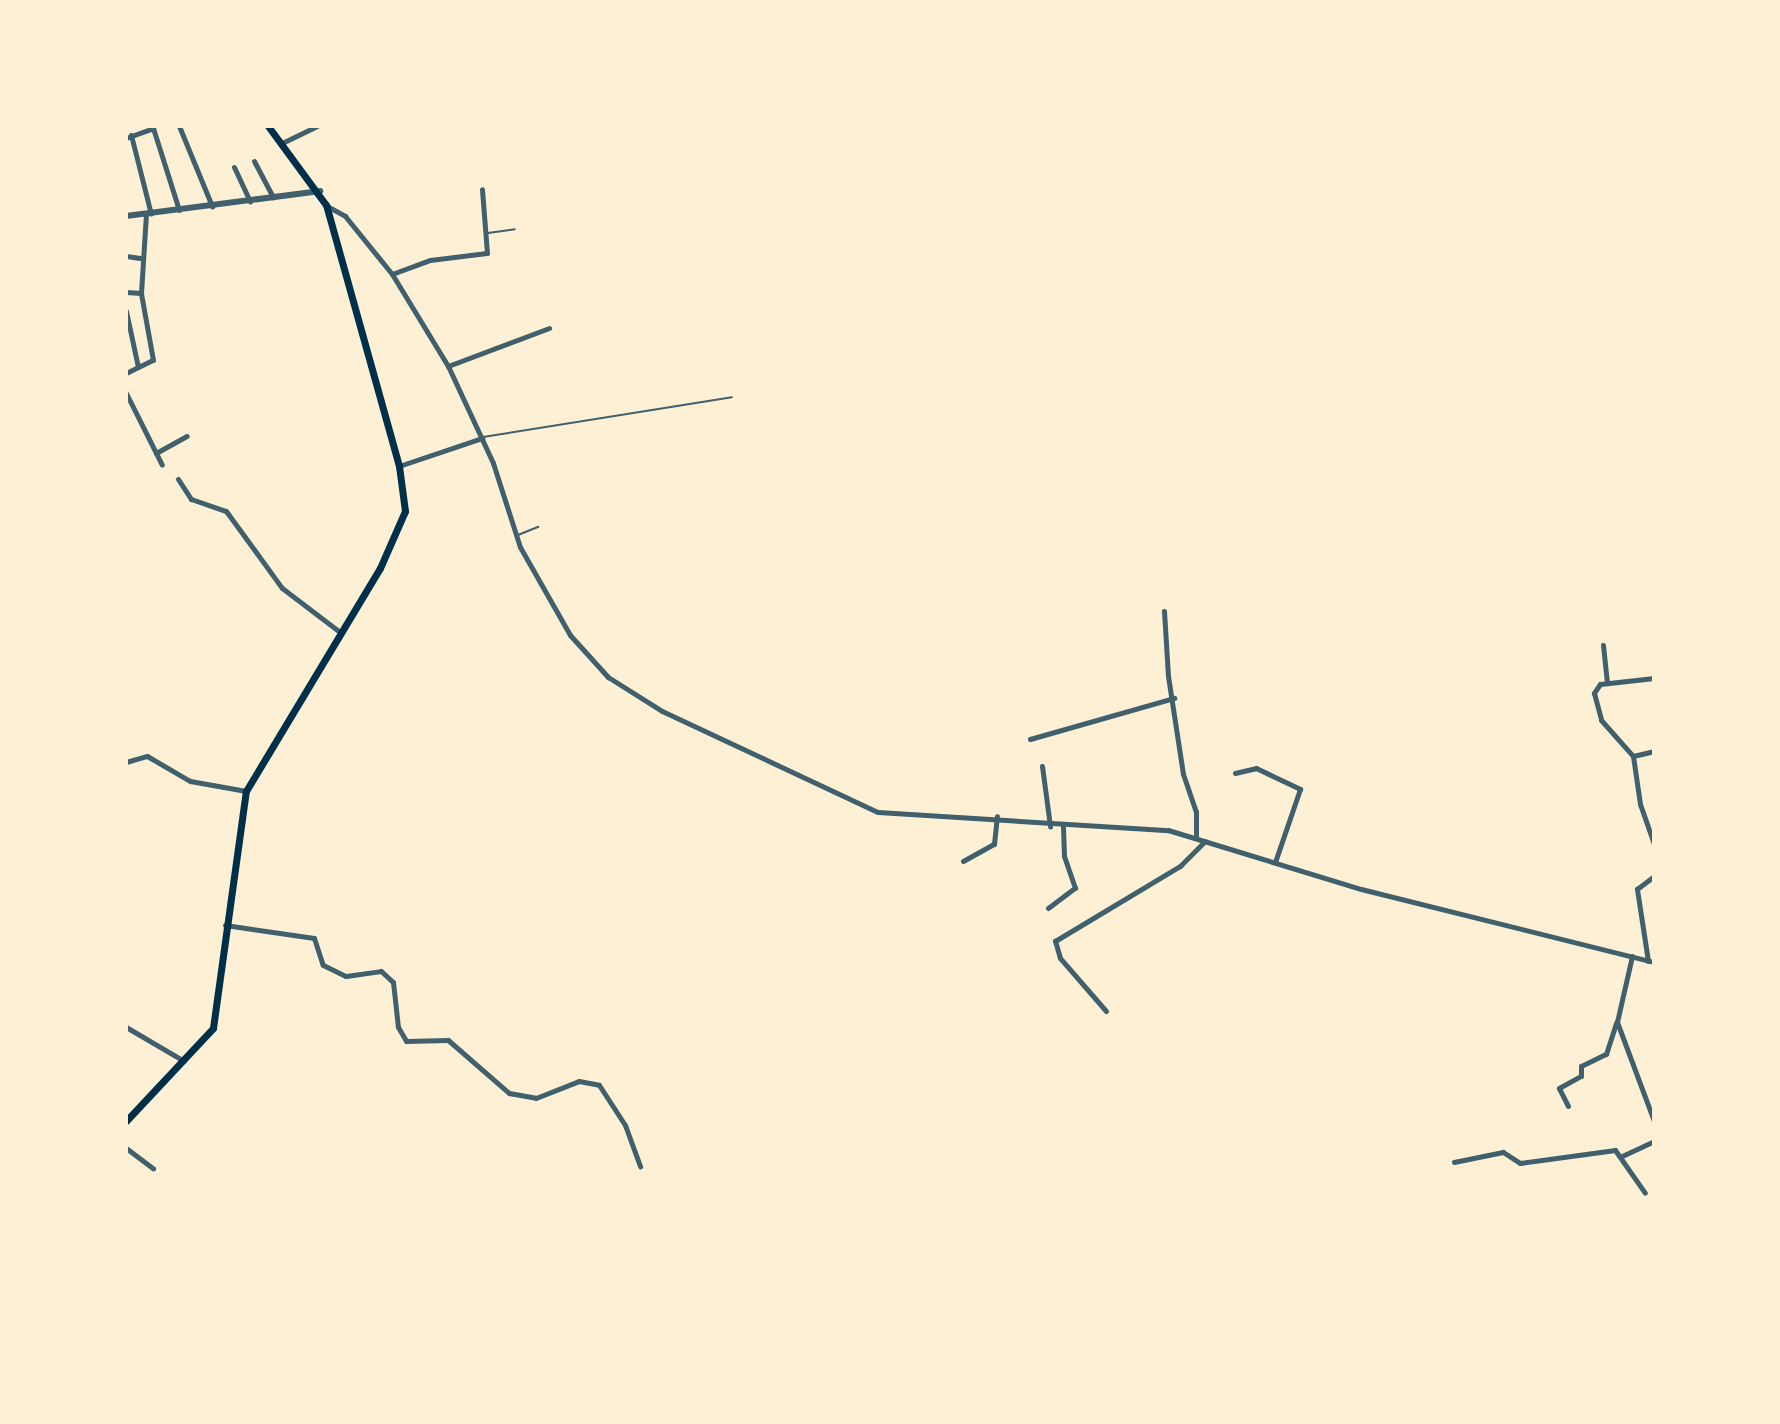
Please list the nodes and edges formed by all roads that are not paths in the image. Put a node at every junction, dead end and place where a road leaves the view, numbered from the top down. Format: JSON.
{"nodes":[{"id":1,"x":179,"y":126,"type":"edge"},
{"id":2,"x":268,"y":126,"type":"edge"},
{"id":3,"x":317,"y":126,"type":"edge"},
{"id":4,"x":128,"y":136,"type":"edge"},
{"id":5,"x":282,"y":143,"type":"junction"},
{"id":6,"x":254,"y":161,"type":"dead end"},
{"id":7,"x":234,"y":167,"type":"dead end"},
{"id":8,"x":482,"y":189,"type":"dead end"},
{"id":9,"x":320,"y":191,"type":"junction"},
{"id":10,"x":274,"y":198,"type":"junction"},
{"id":11,"x":251,"y":202,"type":"junction"},
{"id":12,"x":326,"y":205,"type":"junction"},
{"id":13,"x":213,"y":207,"type":"junction"},
{"id":14,"x":180,"y":212,"type":"junction"},
{"id":15,"x":149,"y":214,"type":"junction"},
{"id":16,"x":126,"y":216,"type":"edge"},
{"id":17,"x":515,"y":229,"type":"dead end"},
{"id":18,"x":487,"y":233,"type":"junction"},
{"id":19,"x":126,"y":256,"type":"edge"},
{"id":20,"x":140,"y":258,"type":"junction"},
{"id":21,"x":392,"y":274,"type":"junction"},
{"id":22,"x":126,"y":292,"type":"edge"},
{"id":23,"x":141,"y":293,"type":"junction"},
{"id":24,"x":126,"y":311,"type":"edge"},
{"id":25,"x":549,"y":328,"type":"dead end"},
{"id":26,"x":448,"y":366,"type":"junction"},
{"id":27,"x":138,"y":367,"type":"junction"},
{"id":28,"x":126,"y":373,"type":"edge"},
{"id":29,"x":126,"y":393,"type":"edge"},
{"id":30,"x":732,"y":397,"type":"dead end"},
{"id":31,"x":187,"y":436,"type":"dead end"},
{"id":32,"x":482,"y":438,"type":"junction"},
{"id":33,"x":156,"y":453,"type":"junction"},
{"id":34,"x":162,"y":465,"type":"dead end"},
{"id":35,"x":399,"y":466,"type":"junction"},
{"id":36,"x":178,"y":479,"type":"dead end"},
{"id":37,"x":538,"y":527,"type":"dead end"},
{"id":38,"x":517,"y":535,"type":"junction"},
{"id":39,"x":1164,"y":611,"type":"dead end"},
{"id":40,"x":340,"y":632,"type":"junction"},
{"id":41,"x":1603,"y":645,"type":"dead end"},
{"id":42,"x":1654,"y":678,"type":"edge"},
{"id":43,"x":1607,"y":683,"type":"junction"},
{"id":44,"x":1174,"y":698,"type":"junction"},
{"id":45,"x":1030,"y":739,"type":"dead end"},
{"id":46,"x":1654,"y":751,"type":"edge"},
{"id":47,"x":1633,"y":756,"type":"junction"},
{"id":48,"x":126,"y":762,"type":"edge"},
{"id":49,"x":1042,"y":766,"type":"dead end"},
{"id":50,"x":1235,"y":773,"type":"dead end"},
{"id":51,"x":246,"y":791,"type":"junction"},
{"id":52,"x":997,"y":816,"type":"junction"},
{"id":53,"x":1651,"y":819,"type":"edge"},
{"id":54,"x":1050,"y":826,"type":"junction"},
{"id":55,"x":1063,"y":827,"type":"junction"},
{"id":56,"x":1196,"y":838,"type":"junction"},
{"id":57,"x":1205,"y":841,"type":"junction"},
{"id":58,"x":1654,"y":844,"type":"edge"},
{"id":59,"x":963,"y":861,"type":"dead end"},
{"id":60,"x":1275,"y":862,"type":"junction"},
{"id":61,"x":1654,"y":876,"type":"edge"},
{"id":62,"x":1048,"y":908,"type":"dead end"},
{"id":63,"x":224,"y":925,"type":"junction"},
{"id":64,"x":1632,"y":956,"type":"junction"},
{"id":65,"x":1651,"y":961,"type":"edge"},
{"id":66,"x":1106,"y":1011,"type":"dead end"},
{"id":67,"x":1617,"y":1022,"type":"junction"},
{"id":68,"x":126,"y":1027,"type":"edge"},
{"id":69,"x":184,"y":1062,"type":"junction"},
{"id":70,"x":1568,"y":1106,"type":"dead end"},
{"id":71,"x":126,"y":1121,"type":"edge"},
{"id":72,"x":1654,"y":1121,"type":"edge"},
{"id":73,"x":1654,"y":1141,"type":"edge"},
{"id":74,"x":126,"y":1148,"type":"edge"},
{"id":75,"x":1622,"y":1156,"type":"junction"},
{"id":76,"x":1454,"y":1162,"type":"dead end"},
{"id":77,"x":640,"y":1166,"type":"dead end"},
{"id":78,"x":153,"y":1168,"type":"dead end"},
{"id":79,"x":1645,"y":1193,"type":"dead end"}],
"edges":[{"from":1,"to":13,"type":"street"},
{"from":2,"to":5,"type":"main road"},
{"from":3,"to":5,"type":"street"},
{"from":4,"to":14,"type":"street"},
{"from":4,"to":15,"type":"street"},
{"from":5,"to":9,"type":"main road"},
{"from":6,"to":10,"type":"street"},
{"from":7,"to":11,"type":"street"},
{"from":8,"to":18,"type":"street"},
{"from":9,"to":10,"type":"street"},
{"from":9,"to":12,"type":"main road"},
{"from":10,"to":11,"type":"street"},
{"from":11,"to":13,"type":"street"},
{"from":12,"to":21,"type":"street"},
{"from":12,"to":35,"type":"main road"},
{"from":13,"to":14,"type":"street"},
{"from":14,"to":15,"type":"street"},
{"from":15,"to":16,"type":"street"},
{"from":15,"to":20,"type":"street"},
{"from":17,"to":18,"type":"lane"},
{"from":18,"to":21,"type":"street"},
{"from":19,"to":20,"type":"street"},
{"from":20,"to":23,"type":"street"},
{"from":21,"to":26,"type":"street"},
{"from":22,"to":23,"type":"street"},
{"from":23,"to":27,"type":"street"},
{"from":24,"to":27,"type":"street"},
{"from":25,"to":26,"type":"street"},
{"from":26,"to":32,"type":"street"},
{"from":27,"to":28,"type":"street"},
{"from":29,"to":33,"type":"street"},
{"from":30,"to":32,"type":"lane"},
{"from":31,"to":33,"type":"street"},
{"from":32,"to":35,"type":"street"},
{"from":32,"to":38,"type":"street"},
{"from":33,"to":34,"type":"street"},
{"from":35,"to":40,"type":"main road"},
{"from":36,"to":40,"type":"street"},
{"from":37,"to":38,"type":"lane"},
{"from":38,"to":52,"type":"street"},
{"from":39,"to":44,"type":"street"},
{"from":40,"to":51,"type":"main road"},
{"from":41,"to":43,"type":"street"},
{"from":42,"to":43,"type":"street"},
{"from":43,"to":47,"type":"street"},
{"from":44,"to":45,"type":"street"},
{"from":44,"to":56,"type":"street"},
{"from":46,"to":47,"type":"street"},
{"from":47,"to":53,"type":"street"},
{"from":48,"to":51,"type":"street"},
{"from":49,"to":54,"type":"street"},
{"from":50,"to":60,"type":"street"},
{"from":51,"to":63,"type":"main road"},
{"from":52,"to":54,"type":"street"},
{"from":52,"to":59,"type":"street"},
{"from":53,"to":58,"type":"street"},
{"from":54,"to":55,"type":"street"},
{"from":55,"to":56,"type":"street"},
{"from":55,"to":62,"type":"street"},
{"from":56,"to":57,"type":"street"},
{"from":57,"to":60,"type":"street"},
{"from":57,"to":66,"type":"street"},
{"from":60,"to":64,"type":"street"},
{"from":61,"to":65,"type":"street"},
{"from":63,"to":69,"type":"main road"},
{"from":63,"to":77,"type":"street"},
{"from":64,"to":65,"type":"street"},
{"from":64,"to":67,"type":"street"},
{"from":67,"to":70,"type":"street"},
{"from":67,"to":72,"type":"street"},
{"from":68,"to":69,"type":"street"},
{"from":69,"to":71,"type":"main road"},
{"from":73,"to":75,"type":"street"},
{"from":74,"to":78,"type":"street"},
{"from":75,"to":76,"type":"street"},
{"from":75,"to":79,"type":"street"}]}
